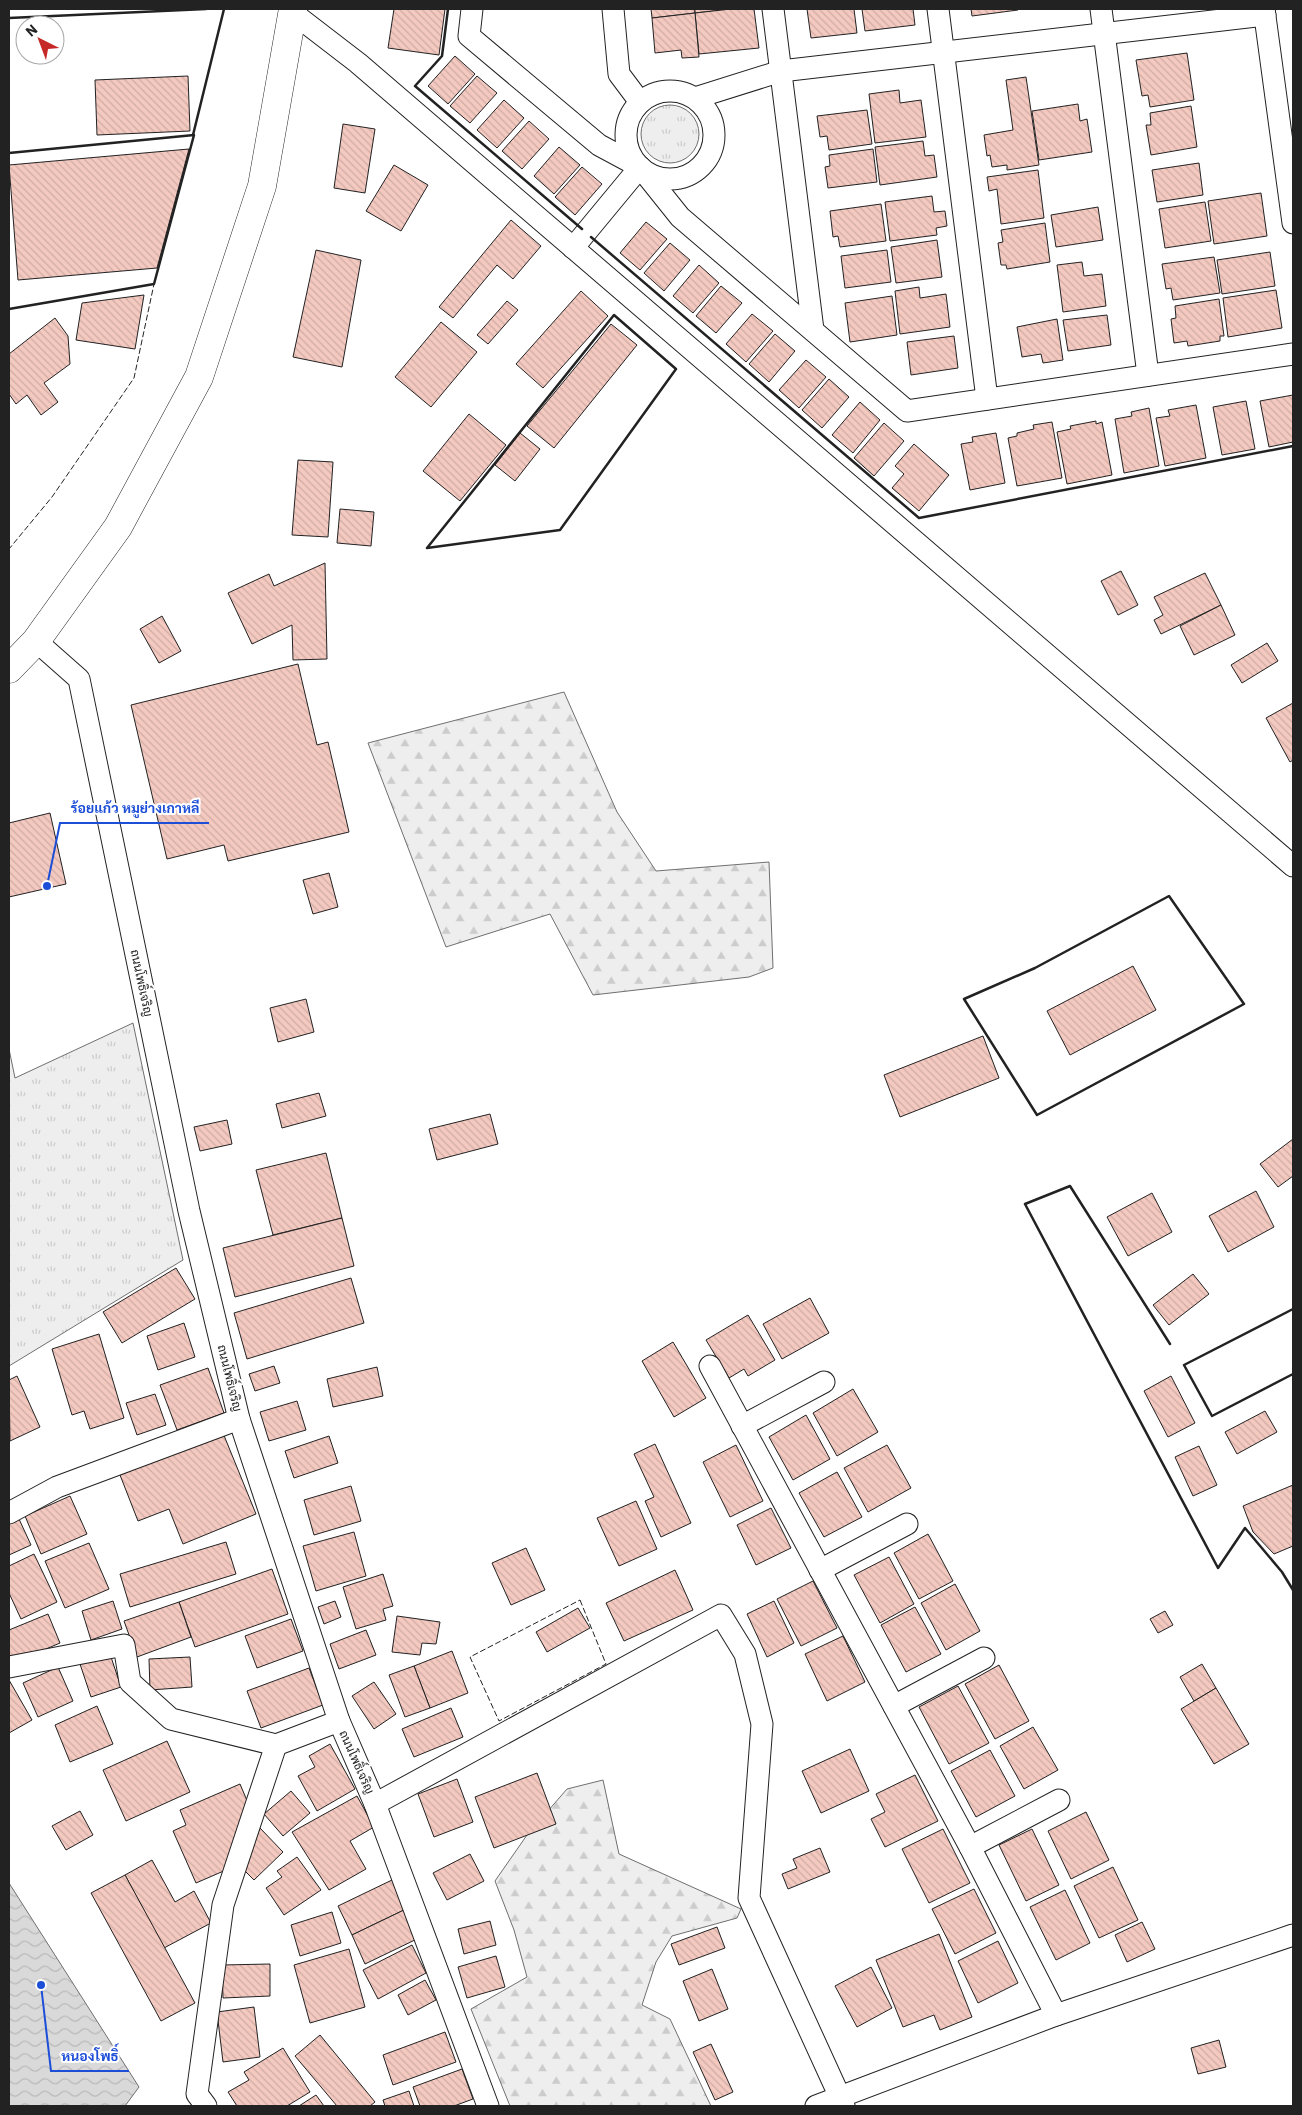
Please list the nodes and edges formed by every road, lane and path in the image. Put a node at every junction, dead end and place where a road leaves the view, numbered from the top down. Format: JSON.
{"nodes":[{"id":1,"x":472,"y":9,"type":"edge"},
{"id":2,"x":613,"y":9,"type":"edge"},
{"id":3,"x":774,"y":9,"type":"edge"},
{"id":4,"x":938,"y":9,"type":"edge"},
{"id":5,"x":1101,"y":9,"type":"edge"},
{"id":6,"x":293,"y":11,"type":"edge"},
{"id":7,"x":1265,"y":12,"type":"edge"},
{"id":8,"x":1104,"y":34,"type":"junction"},
{"id":9,"x":944,"y":52,"type":"junction"},
{"id":10,"x":781,"y":71,"type":"junction"},
{"id":11,"x":695,"y":98,"type":"junction"},
{"id":12,"x":640,"y":102,"type":"junction"},
{"id":13,"x":640,"y":168,"type":"junction"},
{"id":14,"x":1293,"y":223,"type":"edge"},
{"id":15,"x":573,"y":248,"type":"junction"},
{"id":16,"x":813,"y":330,"type":"junction"},
{"id":17,"x":1293,"y":354,"type":"edge"},
{"id":18,"x":1148,"y":375,"type":"junction"},
{"id":19,"x":986,"y":399,"type":"junction"},
{"id":20,"x":36,"y":641,"type":"junction"},
{"id":21,"x":9,"y":669,"type":"edge"},
{"id":22,"x":1293,"y":866,"type":"edge"},
{"id":23,"x":710,"y":1366,"type":"dead end"},
{"id":24,"x":824,"y":1382,"type":"dead end"},
{"id":25,"x":239,"y":1419,"type":"junction"},
{"id":26,"x":742,"y":1426,"type":"junction"},
{"id":27,"x":9,"y":1513,"type":"edge"},
{"id":28,"x":907,"y":1524,"type":"dead end"},
{"id":29,"x":820,"y":1570,"type":"junction"},
{"id":30,"x":984,"y":1658,"type":"dead end"},
{"id":31,"x":9,"y":1667,"type":"edge"},
{"id":32,"x":894,"y":1706,"type":"junction"},
{"id":33,"x":339,"y":1721,"type":"junction"},
{"id":34,"x":276,"y":1745,"type":"junction"},
{"id":35,"x":1059,"y":1800,"type":"dead end"},
{"id":36,"x":375,"y":1804,"type":"junction"},
{"id":37,"x":970,"y":1847,"type":"junction"},
{"id":38,"x":1293,"y":1935,"type":"edge"},
{"id":39,"x":1056,"y":2015,"type":"junction"},
{"id":40,"x":842,"y":2101,"type":"edge"},
{"id":41,"x":206,"y":2106,"type":"edge"},
{"id":42,"x":488,"y":2106,"type":"edge"},
{"id":43,"x":816,"y":2106,"type":"edge"}],
"edges":[{"from":1,"to":13,"type":"street"},
{"from":2,"to":12,"type":"street"},
{"from":3,"to":10,"type":"street"},
{"from":4,"to":9,"type":"street"},
{"from":5,"to":8,"type":"street"},
{"from":6,"to":15,"type":"street"},
{"from":6,"to":20,"type":"main road"},
{"from":7,"to":8,"type":"street"},
{"from":7,"to":14,"type":"street"},
{"from":8,"to":9,"type":"street"},
{"from":8,"to":18,"type":"street"},
{"from":9,"to":10,"type":"street"},
{"from":9,"to":19,"type":"street"},
{"from":10,"to":11,"type":"street"},
{"from":10,"to":16,"type":"street"},
{"from":11,"to":12,"type":"street"},
{"from":11,"to":13,"type":"street"},
{"from":12,"to":13,"type":"street"},
{"from":13,"to":15,"type":"street"},
{"from":13,"to":16,"type":"street"},
{"from":15,"to":22,"type":"street"},
{"from":16,"to":19,"type":"street"},
{"from":17,"to":18,"type":"street"},
{"from":18,"to":19,"type":"street"},
{"from":20,"to":21,"type":"main road"},
{"from":20,"to":25,"type":"street","name":"ถนนโพธิ์เจริญ"},
{"from":23,"to":26,"type":"street"},
{"from":24,"to":26,"type":"street"},
{"from":25,"to":27,"type":"street"},
{"from":25,"to":33,"type":"street","name":"ถนนโพธิ์เจริญ"},
{"from":26,"to":29,"type":"street"},
{"from":28,"to":29,"type":"street"},
{"from":29,"to":32,"type":"street"},
{"from":30,"to":32,"type":"street"},
{"from":31,"to":34,"type":"street"},
{"from":32,"to":37,"type":"street"},
{"from":33,"to":34,"type":"street"},
{"from":33,"to":36,"type":"street","name":"ถนนโพธิ์เจริญ"},
{"from":34,"to":41,"type":"street"},
{"from":35,"to":37,"type":"street"},
{"from":36,"to":40,"type":"street"},
{"from":36,"to":42,"type":"street","name":"ถนนโพธิ์เจริญ"},
{"from":37,"to":39,"type":"street"},
{"from":38,"to":39,"type":"street"},
{"from":39,"to":40,"type":"street"},
{"from":40,"to":43,"type":"street"}]}
